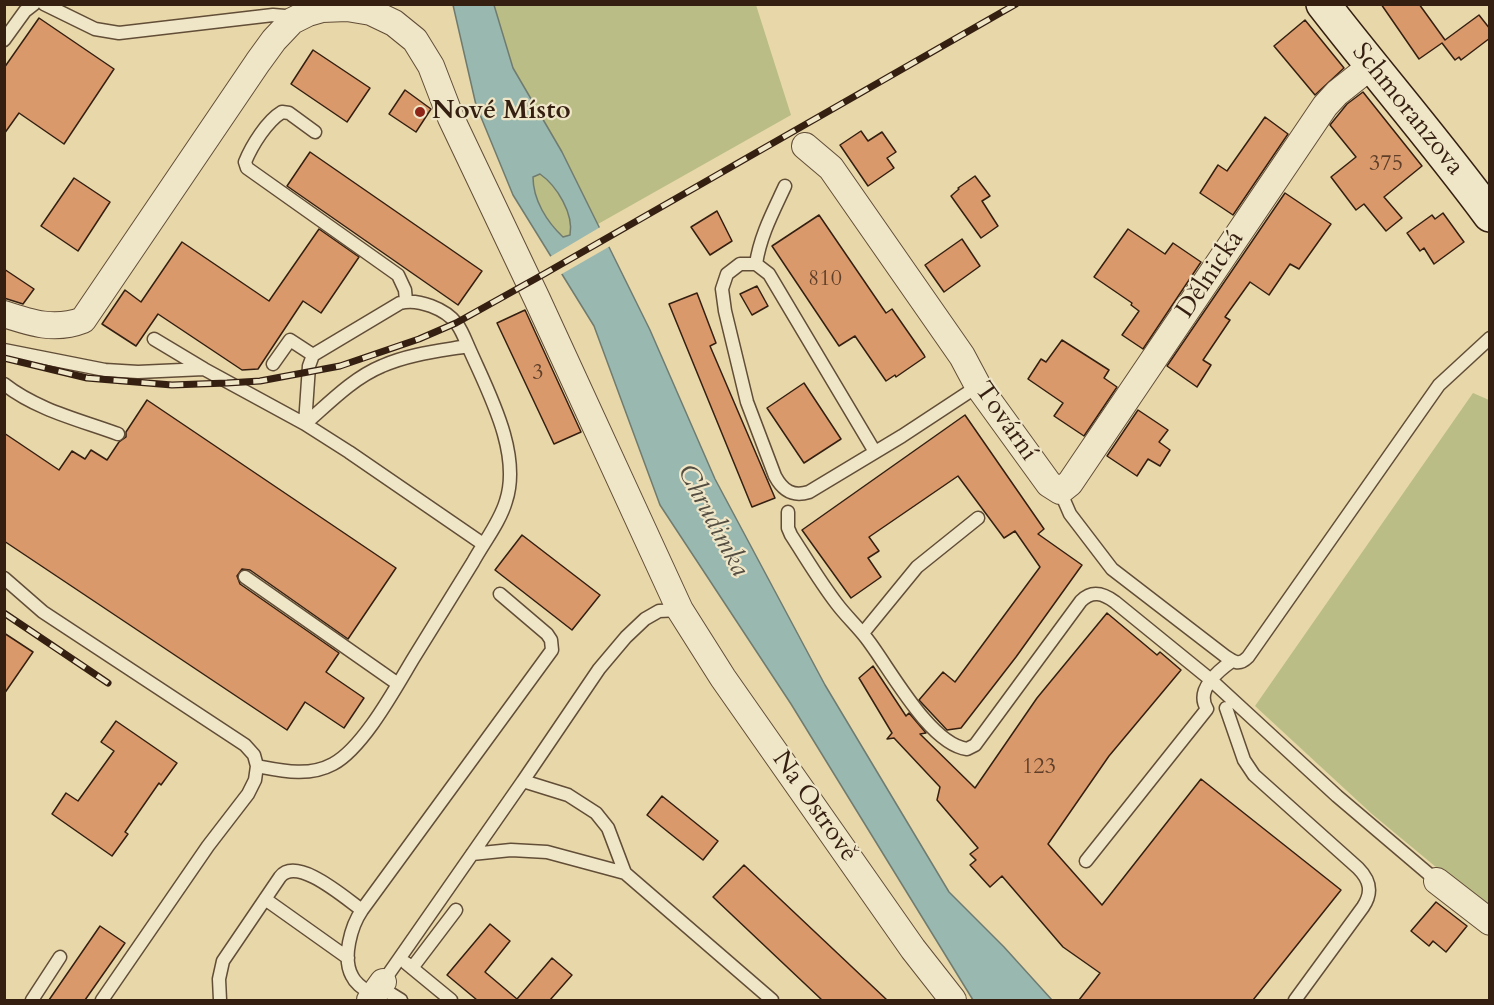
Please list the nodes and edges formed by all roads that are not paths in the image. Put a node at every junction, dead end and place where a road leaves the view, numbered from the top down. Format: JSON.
{"nodes":[{"id":1,"x":34,"y":4,"type":"edge"},
{"id":2,"x":44,"y":4,"type":"edge"},
{"id":3,"x":1323,"y":4,"type":"edge"},
{"id":4,"x":292,"y":21,"type":"junction"},
{"id":5,"x":4,"y":40,"type":"edge"},
{"id":6,"x":1371,"y":66,"type":"junction"},
{"id":7,"x":315,"y":132,"type":"dead end"},
{"id":8,"x":805,"y":146,"type":"dead end"},
{"id":9,"x":785,"y":186,"type":"dead end"},
{"id":10,"x":1490,"y":215,"type":"edge"},
{"id":11,"x":756,"y":264,"type":"junction"},
{"id":12,"x":406,"y":301,"type":"junction"},
{"id":13,"x":4,"y":314,"type":"edge"},
{"id":14,"x":1490,"y":338,"type":"edge"},
{"id":15,"x":154,"y":339,"type":"dead end"},
{"id":16,"x":468,"y":346,"type":"junction"},
{"id":17,"x":4,"y":350,"type":"edge"},
{"id":18,"x":314,"y":355,"type":"junction"},
{"id":19,"x":273,"y":364,"type":"dead end"},
{"id":20,"x":204,"y":369,"type":"junction"},
{"id":21,"x":4,"y":384,"type":"edge"},
{"id":22,"x":978,"y":386,"type":"junction"},
{"id":23,"x":305,"y":424,"type":"junction"},
{"id":24,"x":118,"y":434,"type":"dead end"},
{"id":25,"x":875,"y":452,"type":"junction"},
{"id":26,"x":1060,"y":491,"type":"junction"},
{"id":27,"x":788,"y":512,"type":"dead end"},
{"id":28,"x":978,"y":518,"type":"dead end"},
{"id":29,"x":483,"y":544,"type":"junction"},
{"id":30,"x":245,"y":577,"type":"dead end"},
{"id":31,"x":4,"y":579,"type":"edge"},
{"id":32,"x":500,"y":594,"type":"dead end"},
{"id":33,"x":680,"y":610,"type":"junction"},
{"id":34,"x":862,"y":633,"type":"junction"},
{"id":35,"x":1235,"y":662,"type":"junction"},
{"id":36,"x":1211,"y":680,"type":"junction"},
{"id":37,"x":398,"y":684,"type":"junction"},
{"id":38,"x":1230,"y":704,"type":"junction"},
{"id":39,"x":1207,"y":709,"type":"junction"},
{"id":40,"x":257,"y":766,"type":"junction"},
{"id":41,"x":523,"y":781,"type":"junction"},
{"id":42,"x":472,"y":854,"type":"junction"},
{"id":43,"x":1086,"y":861,"type":"dead end"},
{"id":44,"x":625,"y":873,"type":"junction"},
{"id":45,"x":1437,"y":881,"type":"joint"},
{"id":46,"x":265,"y":899,"type":"junction"},
{"id":47,"x":362,"y":910,"type":"junction"},
{"id":48,"x":456,"y":910,"type":"dead end"},
{"id":49,"x":1490,"y":922,"type":"edge"},
{"id":50,"x":60,"y":957,"type":"dead end"},
{"id":51,"x":348,"y":958,"type":"junction"},
{"id":52,"x":400,"y":958,"type":"junction"},
{"id":53,"x":412,"y":968,"type":"junction"},
{"id":54,"x":382,"y":993,"type":"edge"},
{"id":55,"x":32,"y":1000,"type":"edge"},
{"id":56,"x":102,"y":1000,"type":"edge"},
{"id":57,"x":220,"y":1000,"type":"edge"},
{"id":58,"x":450,"y":1000,"type":"edge"},
{"id":59,"x":772,"y":1000,"type":"edge"},
{"id":60,"x":953,"y":1000,"type":"edge"},
{"id":61,"x":1294,"y":1000,"type":"edge"}],
"edges":[{"from":1,"to":5,"type":"lane"},
{"from":2,"to":4,"type":"lane"},
{"from":3,"to":6,"type":"street","name":"Schmoranzova"},
{"from":4,"to":13,"type":"street"},
{"from":4,"to":33,"type":"street","name":"Na Ostrově"},
{"from":6,"to":10,"type":"street","name":"Schmoranzova"},
{"from":6,"to":26,"type":"street","name":"Dělnická"},
{"from":7,"to":12,"type":"lane"},
{"from":8,"to":22,"type":"street","name":"Tovární"},
{"from":9,"to":11,"type":"lane"},
{"from":11,"to":25,"type":"lane"},
{"from":11,"to":25,"type":"lane"},
{"from":12,"to":16,"type":"lane"},
{"from":12,"to":18,"type":"lane"},
{"from":14,"to":35,"type":"lane"},
{"from":15,"to":20,"type":"lane"},
{"from":16,"to":23,"type":"lane"},
{"from":16,"to":29,"type":"lane"},
{"from":17,"to":20,"type":"lane"},
{"from":18,"to":19,"type":"lane"},
{"from":18,"to":23,"type":"lane"},
{"from":20,"to":23,"type":"lane"},
{"from":21,"to":24,"type":"lane"},
{"from":22,"to":25,"type":"lane"},
{"from":22,"to":26,"type":"street","name":"Tovární"},
{"from":23,"to":29,"type":"lane"},
{"from":26,"to":35,"type":"lane","name":"Tovární"},
{"from":27,"to":34,"type":"lane"},
{"from":28,"to":34,"type":"lane"},
{"from":29,"to":37,"type":"lane"},
{"from":30,"to":37,"type":"lane"},
{"from":31,"to":40,"type":"lane"},
{"from":32,"to":47,"type":"lane"},
{"from":33,"to":41,"type":"lane"},
{"from":33,"to":60,"type":"street","name":"Na Ostrově"},
{"from":34,"to":36,"type":"lane"},
{"from":35,"to":36,"type":"lane"},
{"from":36,"to":38,"type":"lane"},
{"from":36,"to":39,"type":"lane"},
{"from":37,"to":40,"type":"lane"},
{"from":38,"to":39,"type":"lane"},
{"from":38,"to":45,"type":"lane"},
{"from":38,"to":61,"type":"lane"},
{"from":39,"to":43,"type":"lane"},
{"from":40,"to":56,"type":"lane"},
{"from":41,"to":42,"type":"lane"},
{"from":41,"to":44,"type":"lane"},
{"from":42,"to":44,"type":"lane"},
{"from":42,"to":52,"type":"lane"},
{"from":44,"to":59,"type":"lane"},
{"from":45,"to":49,"type":"street"},
{"from":46,"to":47,"type":"lane"},
{"from":46,"to":51,"type":"lane"},
{"from":46,"to":57,"type":"lane"},
{"from":47,"to":51,"type":"lane"},
{"from":48,"to":53,"type":"lane"},
{"from":50,"to":55,"type":"lane"},
{"from":51,"to":54,"type":"lane"},
{"from":52,"to":53,"type":"lane"},
{"from":52,"to":54,"type":"lane"},
{"from":53,"to":58,"type":"lane"}]}
